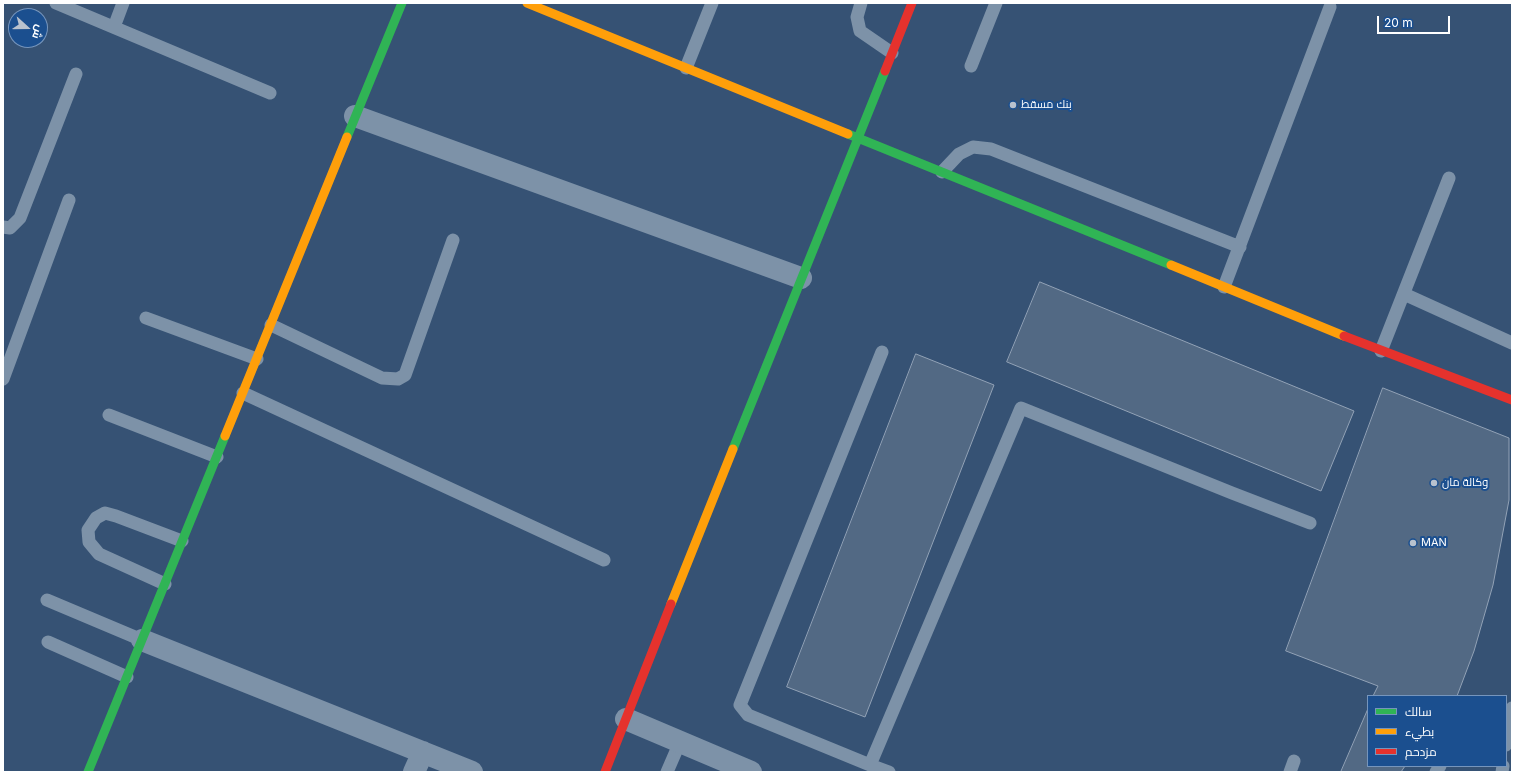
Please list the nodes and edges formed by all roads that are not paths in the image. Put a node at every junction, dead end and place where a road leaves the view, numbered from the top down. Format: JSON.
{"nodes":[{"id":1,"x":56,"y":3,"type":"edge"},
{"id":2,"x":123,"y":3,"type":"edge"},
{"id":3,"x":402,"y":3,"type":"edge"},
{"id":4,"x":527,"y":3,"type":"edge"},
{"id":5,"x":712,"y":3,"type":"edge"},
{"id":6,"x":861,"y":3,"type":"edge"},
{"id":7,"x":912,"y":3,"type":"edge"},
{"id":8,"x":996,"y":3,"type":"edge"},
{"id":9,"x":1330,"y":7,"type":"dead end"},
{"id":10,"x":114,"y":27,"type":"junction"},
{"id":11,"x":892,"y":53,"type":"junction"},
{"id":12,"x":971,"y":66,"type":"dead end"},
{"id":13,"x":686,"y":68,"type":"junction"},
{"id":14,"x":76,"y":74,"type":"dead end"},
{"id":15,"x":270,"y":93,"type":"dead end"},
{"id":16,"x":355,"y":116,"type":"junction"},
{"id":17,"x":859,"y":138,"type":"junction"},
{"id":18,"x":942,"y":172,"type":"junction"},
{"id":19,"x":1449,"y":178,"type":"dead end"},
{"id":20,"x":69,"y":200,"type":"dead end"},
{"id":21,"x":3,"y":227,"type":"edge"},
{"id":22,"x":453,"y":240,"type":"dead end"},
{"id":23,"x":1240,"y":247,"type":"junction"},
{"id":24,"x":801,"y":278,"type":"junction"},
{"id":25,"x":1224,"y":287,"type":"junction"},
{"id":26,"x":1404,"y":294,"type":"junction"},
{"id":27,"x":146,"y":318,"type":"dead end"},
{"id":28,"x":271,"y":325,"type":"junction"},
{"id":29,"x":1512,"y":343,"type":"edge"},
{"id":30,"x":1381,"y":351,"type":"junction"},
{"id":31,"x":882,"y":352,"type":"dead end"},
{"id":32,"x":257,"y":359,"type":"junction"},
{"id":33,"x":3,"y":379,"type":"edge"},
{"id":34,"x":243,"y":393,"type":"junction"},
{"id":35,"x":1512,"y":400,"type":"edge"},
{"id":36,"x":109,"y":415,"type":"dead end"},
{"id":37,"x":217,"y":457,"type":"junction"},
{"id":38,"x":1310,"y":523,"type":"dead end"},
{"id":39,"x":182,"y":541,"type":"junction"},
{"id":40,"x":604,"y":560,"type":"dead end"},
{"id":41,"x":165,"y":584,"type":"junction"},
{"id":42,"x":47,"y":600,"type":"dead end"},
{"id":43,"x":142,"y":640,"type":"junction"},
{"id":44,"x":48,"y":642,"type":"dead end"},
{"id":45,"x":127,"y":677,"type":"junction"},
{"id":46,"x":1510,"y":714,"type":"edge"},
{"id":47,"x":626,"y":719,"type":"junction"},
{"id":48,"x":1507,"y":737,"type":"edge"},
{"id":49,"x":680,"y":742,"type":"junction"},
{"id":50,"x":422,"y":752,"type":"junction"},
{"id":51,"x":870,"y":765,"type":"junction"},
{"id":52,"x":88,"y":772,"type":"edge"},
{"id":53,"x":414,"y":772,"type":"edge"},
{"id":54,"x":472,"y":772,"type":"edge"},
{"id":55,"x":605,"y":772,"type":"edge"},
{"id":56,"x":667,"y":772,"type":"edge"},
{"id":57,"x":750,"y":772,"type":"edge"},
{"id":58,"x":889,"y":772,"type":"edge"}],
"edges":[{"from":1,"to":10,"type":"lane"},
{"from":2,"to":10,"type":"lane"},
{"from":3,"to":16,"type":"street"},
{"from":4,"to":13,"type":"street"},
{"from":5,"to":13,"type":"lane"},
{"from":6,"to":11,"type":"lane"},
{"from":7,"to":11,"type":"street"},
{"from":8,"to":12,"type":"lane"},
{"from":9,"to":23,"type":"lane"},
{"from":10,"to":15,"type":"lane"},
{"from":11,"to":17,"type":"street"},
{"from":13,"to":17,"type":"street"},
{"from":14,"to":21,"type":"lane"},
{"from":16,"to":24,"type":"street"},
{"from":16,"to":28,"type":"street"},
{"from":17,"to":18,"type":"street"},
{"from":17,"to":24,"type":"street"},
{"from":18,"to":23,"type":"lane"},
{"from":18,"to":25,"type":"street"},
{"from":19,"to":26,"type":"lane"},
{"from":20,"to":33,"type":"lane"},
{"from":22,"to":28,"type":"lane"},
{"from":23,"to":25,"type":"lane"},
{"from":24,"to":47,"type":"street"},
{"from":25,"to":30,"type":"street"},
{"from":26,"to":29,"type":"lane"},
{"from":26,"to":30,"type":"lane"},
{"from":27,"to":32,"type":"lane"},
{"from":28,"to":32,"type":"street"},
{"from":30,"to":35,"type":"street"},
{"from":31,"to":51,"type":"lane"},
{"from":32,"to":34,"type":"street"},
{"from":34,"to":37,"type":"street"},
{"from":34,"to":40,"type":"lane"},
{"from":36,"to":37,"type":"lane"},
{"from":37,"to":39,"type":"street"},
{"from":38,"to":51,"type":"lane"},
{"from":39,"to":41,"type":"street"},
{"from":39,"to":41,"type":"lane"},
{"from":41,"to":43,"type":"street"},
{"from":42,"to":43,"type":"lane"},
{"from":43,"to":45,"type":"street"},
{"from":43,"to":50,"type":"street"},
{"from":44,"to":45,"type":"lane"},
{"from":45,"to":52,"type":"street"},
{"from":46,"to":48,"type":"lane"},
{"from":47,"to":49,"type":"street"},
{"from":47,"to":55,"type":"street"},
{"from":49,"to":56,"type":"lane"},
{"from":49,"to":57,"type":"street"},
{"from":50,"to":53,"type":"street"},
{"from":50,"to":54,"type":"street"},
{"from":51,"to":58,"type":"lane"}]}
